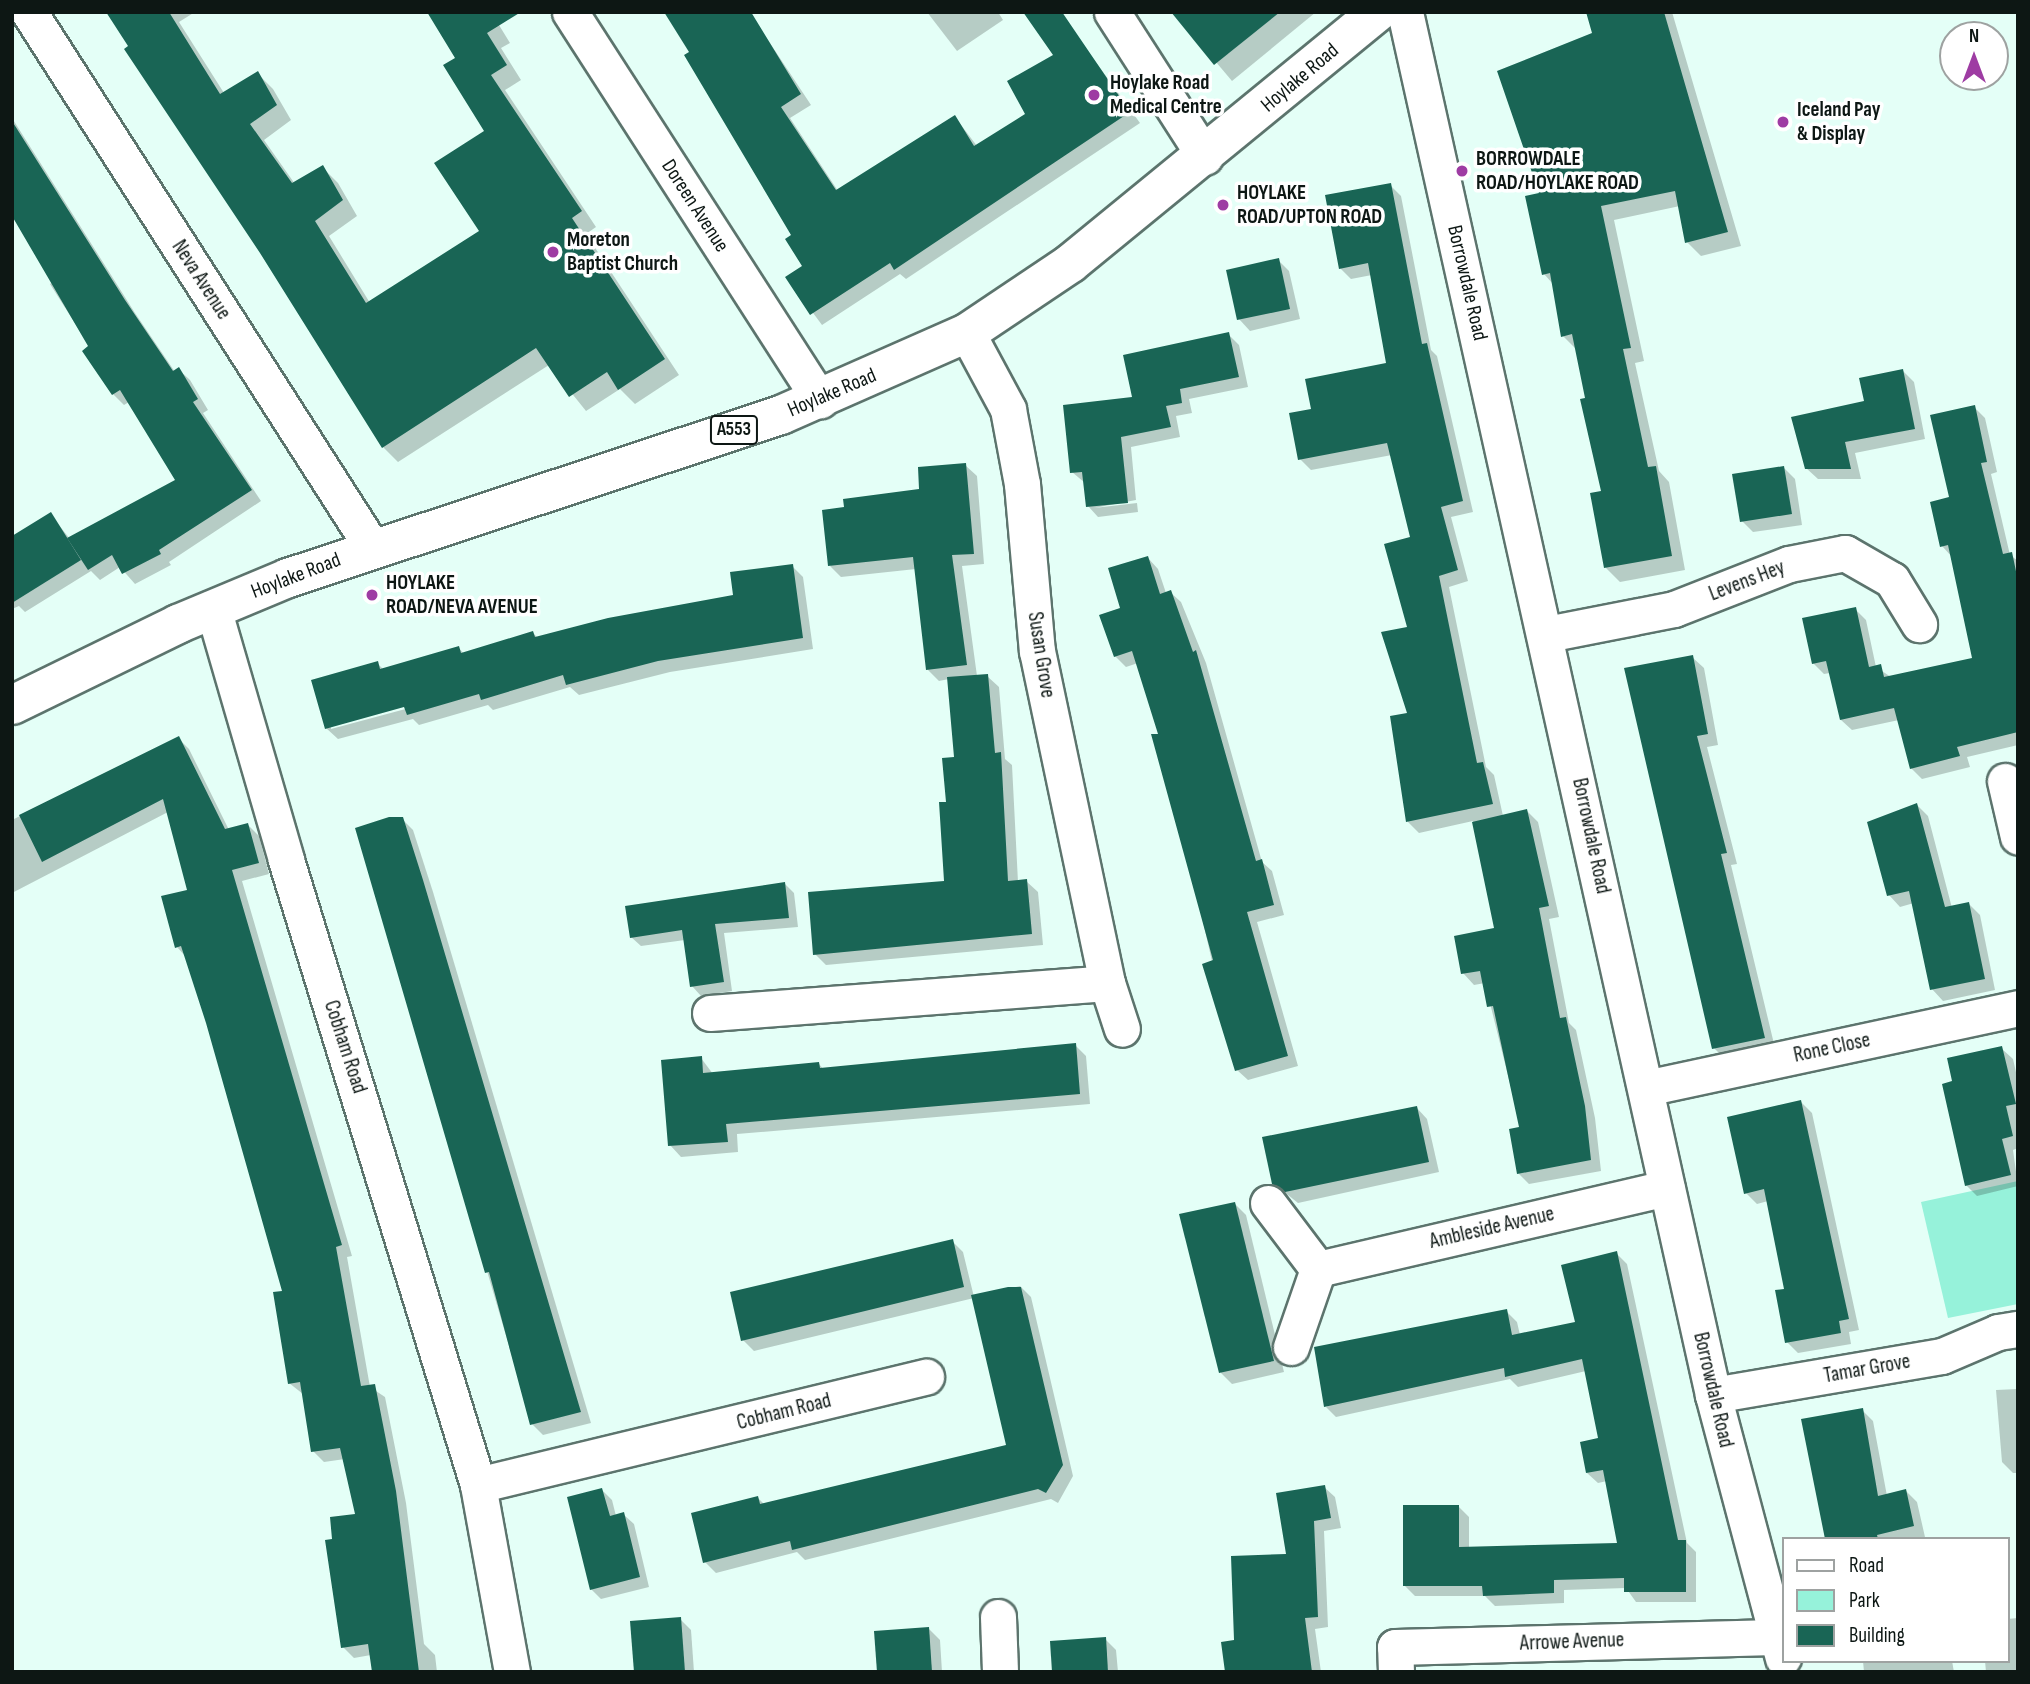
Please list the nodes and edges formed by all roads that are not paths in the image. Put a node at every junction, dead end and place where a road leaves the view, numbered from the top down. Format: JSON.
{"nodes":[{"id":1,"x":29,"y":12,"type":"edge"},
{"id":2,"x":570,"y":12,"type":"edge"},
{"id":3,"x":1112,"y":12,"type":"edge"},
{"id":4,"x":1378,"y":12,"type":"edge"},
{"id":5,"x":1405,"y":12,"type":"edge"},
{"id":6,"x":1205,"y":157,"type":"junction"},
{"id":7,"x":967,"y":333,"type":"junction"},
{"id":8,"x":820,"y":400,"type":"junction"},
{"id":9,"x":372,"y":547,"type":"junction"},
{"id":10,"x":214,"y":608,"type":"junction"},
{"id":11,"x":1919,"y":624,"type":"dead end"},
{"id":12,"x":1547,"y":634,"type":"junction"},
{"id":13,"x":12,"y":705,"type":"edge"},
{"id":14,"x":2005,"y":781,"type":"dead end"},
{"id":15,"x":2018,"y":837,"type":"edge"},
{"id":16,"x":1107,"y":983,"type":"junction"},
{"id":17,"x":2018,"y":1008,"type":"edge"},
{"id":18,"x":710,"y":1013,"type":"dead end"},
{"id":19,"x":1122,"y":1029,"type":"dead end"},
{"id":20,"x":1646,"y":1088,"type":"junction"},
{"id":21,"x":1667,"y":1188,"type":"junction"},
{"id":22,"x":1268,"y":1203,"type":"dead end"},
{"id":23,"x":1318,"y":1269,"type":"junction"},
{"id":24,"x":2018,"y":1329,"type":"edge"},
{"id":25,"x":1291,"y":1348,"type":"dead end"},
{"id":26,"x":926,"y":1377,"type":"dead end"},
{"id":27,"x":1713,"y":1395,"type":"junction"},
{"id":28,"x":478,"y":1485,"type":"junction"},
{"id":29,"x":998,"y":1617,"type":"dead end"},
{"id":30,"x":1781,"y":1652,"type":"edge"},
{"id":31,"x":512,"y":1672,"type":"edge"},
{"id":32,"x":1000,"y":1672,"type":"edge"},
{"id":33,"x":1396,"y":1672,"type":"edge"}],
"edges":[{"from":1,"to":9,"type":"street","name":"Neva Avenue"},
{"from":2,"to":8,"type":"street","name":"Doreen Avenue"},
{"from":3,"to":6,"type":"street"},
{"from":4,"to":6,"type":"main road","name":"Hoylake Road","number":"A553"},
{"from":5,"to":12,"type":"street","name":"Borrowdale Road"},
{"from":6,"to":7,"type":"main road","name":"Hoylake Road","number":"A553"},
{"from":7,"to":8,"type":"main road","name":"Hoylake Road","number":"A553"},
{"from":7,"to":16,"type":"street","name":"Susan Grove"},
{"from":8,"to":9,"type":"main road","name":"Hoylake Road","number":"A553"},
{"from":9,"to":10,"type":"main road","name":"Hoylake Road","number":"A553"},
{"from":10,"to":13,"type":"main road","name":"Hoylake Road","number":"A553"},
{"from":10,"to":28,"type":"street","name":"Cobham Road"},
{"from":11,"to":12,"type":"street","name":"Levens Hey"},
{"from":12,"to":20,"type":"street","name":"Borrowdale Road"},
{"from":14,"to":15,"type":"street"},
{"from":16,"to":18,"type":"street"},
{"from":16,"to":19,"type":"street","name":"Susan Grove"},
{"from":17,"to":20,"type":"street","name":"Rone Close"},
{"from":20,"to":21,"type":"street","name":"Borrowdale Road"},
{"from":21,"to":23,"type":"street","name":"Ambleside Avenue"},
{"from":21,"to":27,"type":"street","name":"Borrowdale Road"},
{"from":22,"to":23,"type":"street"},
{"from":23,"to":25,"type":"street"},
{"from":24,"to":27,"type":"street","name":"Tamar Grove"},
{"from":26,"to":28,"type":"street","name":"Cobham Road"},
{"from":27,"to":30,"type":"street","name":"Borrowdale Road"},
{"from":28,"to":31,"type":"street","name":"Cobham Road"},
{"from":29,"to":32,"type":"street"},
{"from":30,"to":33,"type":"street","name":"Arrowe Avenue"}]}
